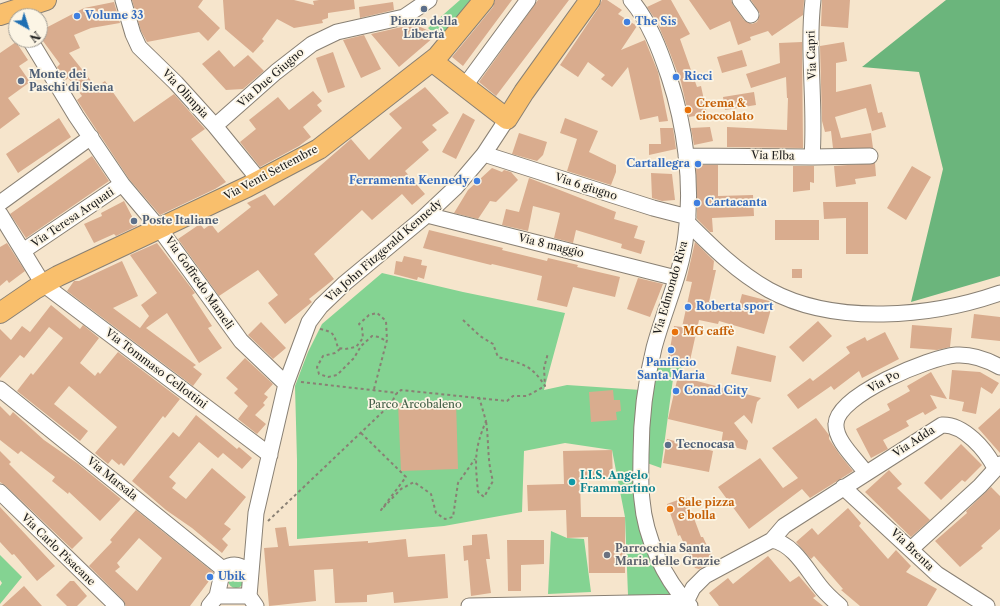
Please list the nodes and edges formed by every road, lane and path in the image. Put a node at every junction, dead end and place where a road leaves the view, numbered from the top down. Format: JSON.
{"nodes":[{"id":1,"x":46,"y":0,"type":"edge"},
{"id":2,"x":123,"y":0,"type":"edge"},
{"id":3,"x":429,"y":0,"type":"edge"},
{"id":4,"x":484,"y":0,"type":"edge"},
{"id":5,"x":528,"y":0,"type":"edge"},
{"id":6,"x":590,"y":0,"type":"edge"},
{"id":7,"x":740,"y":0,"type":"edge"},
{"id":8,"x":813,"y":0,"type":"edge"},
{"id":9,"x":638,"y":2,"type":"edge"},
{"id":10,"x":24,"y":8,"type":"edge"},
{"id":11,"x":750,"y":15,"type":"dead end"},
{"id":12,"x":35,"y":48,"type":"edge"},
{"id":13,"x":432,"y":61,"type":"junction"},
{"id":14,"x":464,"y":87,"type":"junction"},
{"id":15,"x":507,"y":120,"type":"junction"},
{"id":16,"x":215,"y":126,"type":"junction"},
{"id":17,"x":91,"y":137,"type":"junction"},
{"id":18,"x":484,"y":154,"type":"junction"},
{"id":19,"x":686,"y":156,"type":"junction"},
{"id":20,"x":870,"y":156,"type":"dead end"},
{"id":21,"x":812,"y":157,"type":"junction"},
{"id":22,"x":260,"y":181,"type":"junction"},
{"id":23,"x":122,"y":184,"type":"junction"},
{"id":24,"x":0,"y":203,"type":"edge"},
{"id":25,"x":0,"y":214,"type":"edge"},
{"id":26,"x":426,"y":215,"type":"junction"},
{"id":27,"x":688,"y":220,"type":"junction"},
{"id":28,"x":160,"y":228,"type":"junction"},
{"id":29,"x":23,"y":251,"type":"junction"},
{"id":30,"x":676,"y":278,"type":"junction"},
{"id":31,"x":43,"y":284,"type":"junction"},
{"id":32,"x":1000,"y":293,"type":"edge"},
{"id":33,"x":0,"y":312,"type":"edge"},
{"id":34,"x":463,"y":320,"type":"dead end"},
{"id":35,"x":320,"y":328,"type":"dead end"},
{"id":36,"x":386,"y":341,"type":"junction"},
{"id":37,"x":340,"y":348,"type":"junction"},
{"id":38,"x":548,"y":353,"type":"dead end"},
{"id":39,"x":1000,"y":367,"type":"edge"},
{"id":40,"x":287,"y":382,"type":"junction"},
{"id":41,"x":545,"y":386,"type":"junction"},
{"id":42,"x":0,"y":389,"type":"edge"},
{"id":43,"x":374,"y":389,"type":"junction"},
{"id":44,"x":398,"y":393,"type":"junction"},
{"id":45,"x":479,"y":397,"type":"junction"},
{"id":46,"x":486,"y":421,"type":"junction"},
{"id":47,"x":361,"y":433,"type":"junction"},
{"id":48,"x":270,"y":455,"type":"junction"},
{"id":49,"x":475,"y":459,"type":"junction"},
{"id":50,"x":997,"y":466,"type":"edge"},
{"id":51,"x":866,"y":473,"type":"junction"},
{"id":52,"x":843,"y":488,"type":"junction"},
{"id":53,"x":0,"y":492,"type":"edge"},
{"id":54,"x":254,"y":534,"type":"junction"},
{"id":55,"x":772,"y":540,"type":"junction"},
{"id":56,"x":911,"y":549,"type":"junction"},
{"id":57,"x":223,"y":569,"type":"junction"},
{"id":58,"x":250,"y":573,"type":"junction"},
{"id":59,"x":213,"y":601,"type":"edge"},
{"id":60,"x":252,"y":601,"type":"edge"},
{"id":61,"x":688,"y":605,"type":"edge"},
{"id":62,"x":117,"y":606,"type":"edge"},
{"id":63,"x":469,"y":606,"type":"edge"},
{"id":64,"x":840,"y":606,"type":"edge"},
{"id":65,"x":987,"y":606,"type":"edge"}],
"edges":[{"from":1,"to":10,"type":"main road"},
{"from":2,"to":16,"type":"street","name":"Via Olimpia"},
{"from":3,"to":16,"type":"street","name":"Via Due Giugno"},
{"from":4,"to":13,"type":"main road","name":"Via Venti Settembre"},
{"from":5,"to":14,"type":"street"},
{"from":6,"to":15,"type":"main road"},
{"from":7,"to":11,"type":"street"},
{"from":8,"to":21,"type":"street","name":"Via Capri"},
{"from":9,"to":19,"type":"street","name":"Via Edmondo Riva"},
{"from":12,"to":17,"type":"street","name":"Via Goffredo Mameli"},
{"from":13,"to":14,"type":"main road"},
{"from":13,"to":22,"type":"main road","name":"Via Venti Settembre"},
{"from":14,"to":15,"type":"main road"},
{"from":15,"to":18,"type":"street","name":"Via John Fitzgerald Kennedy"},
{"from":16,"to":22,"type":"street","name":"Via Olimpia"},
{"from":17,"to":23,"type":"street","name":"Via Goffredo Mameli"},
{"from":17,"to":24,"type":"street"},
{"from":18,"to":26,"type":"street","name":"Via John Fitzgerald Kennedy"},
{"from":18,"to":27,"type":"street","name":"Via 6 giugno"},
{"from":19,"to":21,"type":"street","name":"Via Elba"},
{"from":19,"to":27,"type":"street","name":"Via Edmondo Riva"},
{"from":20,"to":21,"type":"street","name":"Via Elba"},
{"from":22,"to":28,"type":"main road","name":"Via Venti Settembre"},
{"from":23,"to":28,"type":"street","name":"Via Goffredo Mameli"},
{"from":23,"to":29,"type":"street","name":"Via Teresa Arquati"},
{"from":25,"to":29,"type":"street"},
{"from":26,"to":30,"type":"street","name":"Via 8 maggio"},
{"from":26,"to":40,"type":"street","name":"Via John Fitzgerald Kennedy"},
{"from":27,"to":30,"type":"street","name":"Via Edmondo Riva"},
{"from":27,"to":32,"type":"street"},
{"from":28,"to":31,"type":"main road","name":"Via Venti Settembre"},
{"from":28,"to":40,"type":"street","name":"Via Goffredo Mameli"},
{"from":29,"to":31,"type":"street"},
{"from":30,"to":61,"type":"street","name":"Via Edmondo Riva"},
{"from":31,"to":33,"type":"main road","name":"Via Venti Settembre"},
{"from":31,"to":48,"type":"street","name":"Via Tommaso Cellottini"},
{"from":34,"to":41,"type":"path"},
{"from":35,"to":37,"type":"path"},
{"from":36,"to":37,"type":"path"},
{"from":36,"to":37,"type":"path"},
{"from":36,"to":43,"type":"path"},
{"from":38,"to":41,"type":"path"},
{"from":39,"to":51,"type":"street","name":"Via Po"},
{"from":40,"to":43,"type":"path"},
{"from":40,"to":48,"type":"street","name":"Via John Fitzgerald Kennedy"},
{"from":41,"to":45,"type":"path"},
{"from":42,"to":57,"type":"street","name":"Via Marsala"},
{"from":43,"to":44,"type":"path"},
{"from":44,"to":45,"type":"path"},
{"from":44,"to":47,"type":"path"},
{"from":45,"to":46,"type":"path"},
{"from":46,"to":49,"type":"path"},
{"from":46,"to":49,"type":"path"},
{"from":47,"to":49,"type":"path"},
{"from":47,"to":54,"type":"path"},
{"from":48,"to":54,"type":"street","name":"Via John Fitzgerald Kennedy"},
{"from":50,"to":51,"type":"street","name":"Via Adda"},
{"from":50,"to":56,"type":"street","name":"Via Adda"},
{"from":51,"to":52,"type":"street","name":"Via Adda"},
{"from":52,"to":55,"type":"street","name":"Via Adda"},
{"from":52,"to":56,"type":"street","name":"Via Brenta"},
{"from":53,"to":62,"type":"street","name":"Via Carlo Pisacane"},
{"from":54,"to":58,"type":"street","name":"Via John Fitzgerald Kennedy"},
{"from":55,"to":61,"type":"street","name":"Via Adda"},
{"from":55,"to":64,"type":"street"},
{"from":56,"to":65,"type":"street","name":"Via Brenta"},
{"from":57,"to":58,"type":"street"},
{"from":57,"to":59,"type":"street"},
{"from":58,"to":60,"type":"street","name":"Via John Fitzgerald Kennedy"},
{"from":59,"to":60,"type":"street"},
{"from":61,"to":63,"type":"street"}]}
